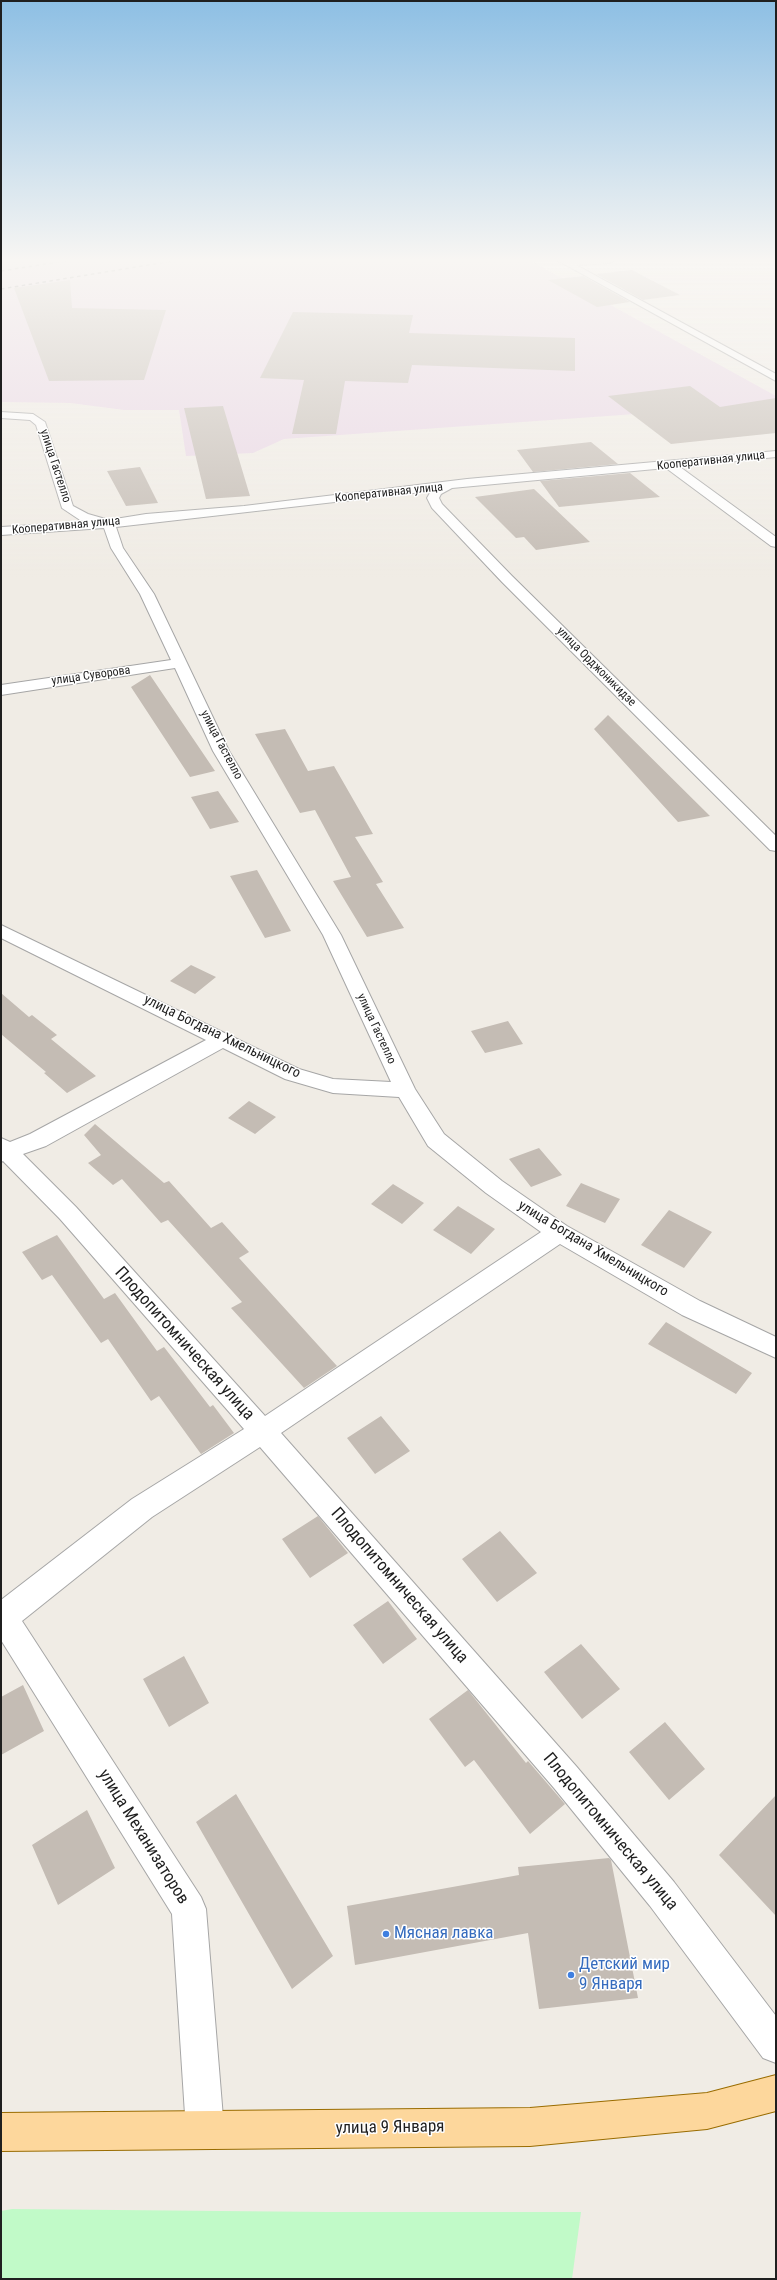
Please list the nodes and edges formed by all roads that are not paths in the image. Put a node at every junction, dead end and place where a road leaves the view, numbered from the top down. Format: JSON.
{"nodes":[{"id":1,"x":755,"y":366,"type":"edge"},
{"id":2,"x":776,"y":378,"type":"edge"},
{"id":3,"x":1,"y":415,"type":"edge"},
{"id":4,"x":776,"y":454,"type":"edge"},
{"id":5,"x":670,"y":466,"type":"junction"},
{"id":6,"x":447,"y":487,"type":"junction"},
{"id":7,"x":109,"y":524,"type":"junction"},
{"id":8,"x":1,"y":531,"type":"edge"},
{"id":9,"x":776,"y":543,"type":"edge"},
{"id":10,"x":180,"y":663,"type":"junction"},
{"id":11,"x":1,"y":690,"type":"edge"},
{"id":12,"x":776,"y":846,"type":"edge"},
{"id":13,"x":1,"y":931,"type":"edge"},
{"id":14,"x":222,"y":1040,"type":"junction"},
{"id":15,"x":405,"y":1090,"type":"junction"},
{"id":16,"x":3,"y":1150,"type":"edge"},
{"id":17,"x":559,"y":1232,"type":"junction"},
{"id":18,"x":776,"y":1348,"type":"edge"},
{"id":19,"x":262,"y":1432,"type":"junction"},
{"id":20,"x":2,"y":1617,"type":"edge"},
{"id":21,"x":776,"y":2045,"type":"edge"},
{"id":22,"x":776,"y":2093,"type":"edge"},
{"id":23,"x":205,"y":2130,"type":"junction"},
{"id":24,"x":1,"y":2132,"type":"edge"}],
"edges":[{"from":1,"to":2,"type":"street"},
{"from":3,"to":7,"type":"street","name":"улица Гастелло"},
{"from":4,"to":5,"type":"street","name":"Кооперативная улица"},
{"from":5,"to":6,"type":"street","name":"Кооперативная улица"},
{"from":5,"to":9,"type":"street"},
{"from":6,"to":7,"type":"street","name":"Кооперативная улица"},
{"from":6,"to":12,"type":"street","name":"улица Орджоникидзе"},
{"from":7,"to":8,"type":"street","name":"Кооперативная улица"},
{"from":7,"to":10,"type":"street","name":"улица Гастелло"},
{"from":10,"to":11,"type":"street","name":"улица Суворова"},
{"from":10,"to":15,"type":"street","name":"улица Гастелло"},
{"from":13,"to":14,"type":"street","name":"улица Богдана Хмельницкого"},
{"from":14,"to":15,"type":"street","name":"улица Богдана Хмельницкого"},
{"from":14,"to":16,"type":"street"},
{"from":15,"to":17,"type":"street","name":"улица Богдана Хмельницкого"},
{"from":16,"to":19,"type":"street","name":"Плодопитомническая улица"},
{"from":17,"to":18,"type":"street","name":"улица Богдана Хмельницкого"},
{"from":17,"to":19,"type":"street"},
{"from":19,"to":20,"type":"street"},
{"from":19,"to":21,"type":"street","name":"Плодопитомническая улица"},
{"from":20,"to":23,"type":"street","name":"улица Механизаторов"},
{"from":22,"to":23,"type":"main road","name":"улица 9 Января"},
{"from":23,"to":24,"type":"main road","name":"улица 9 Января"}]}
